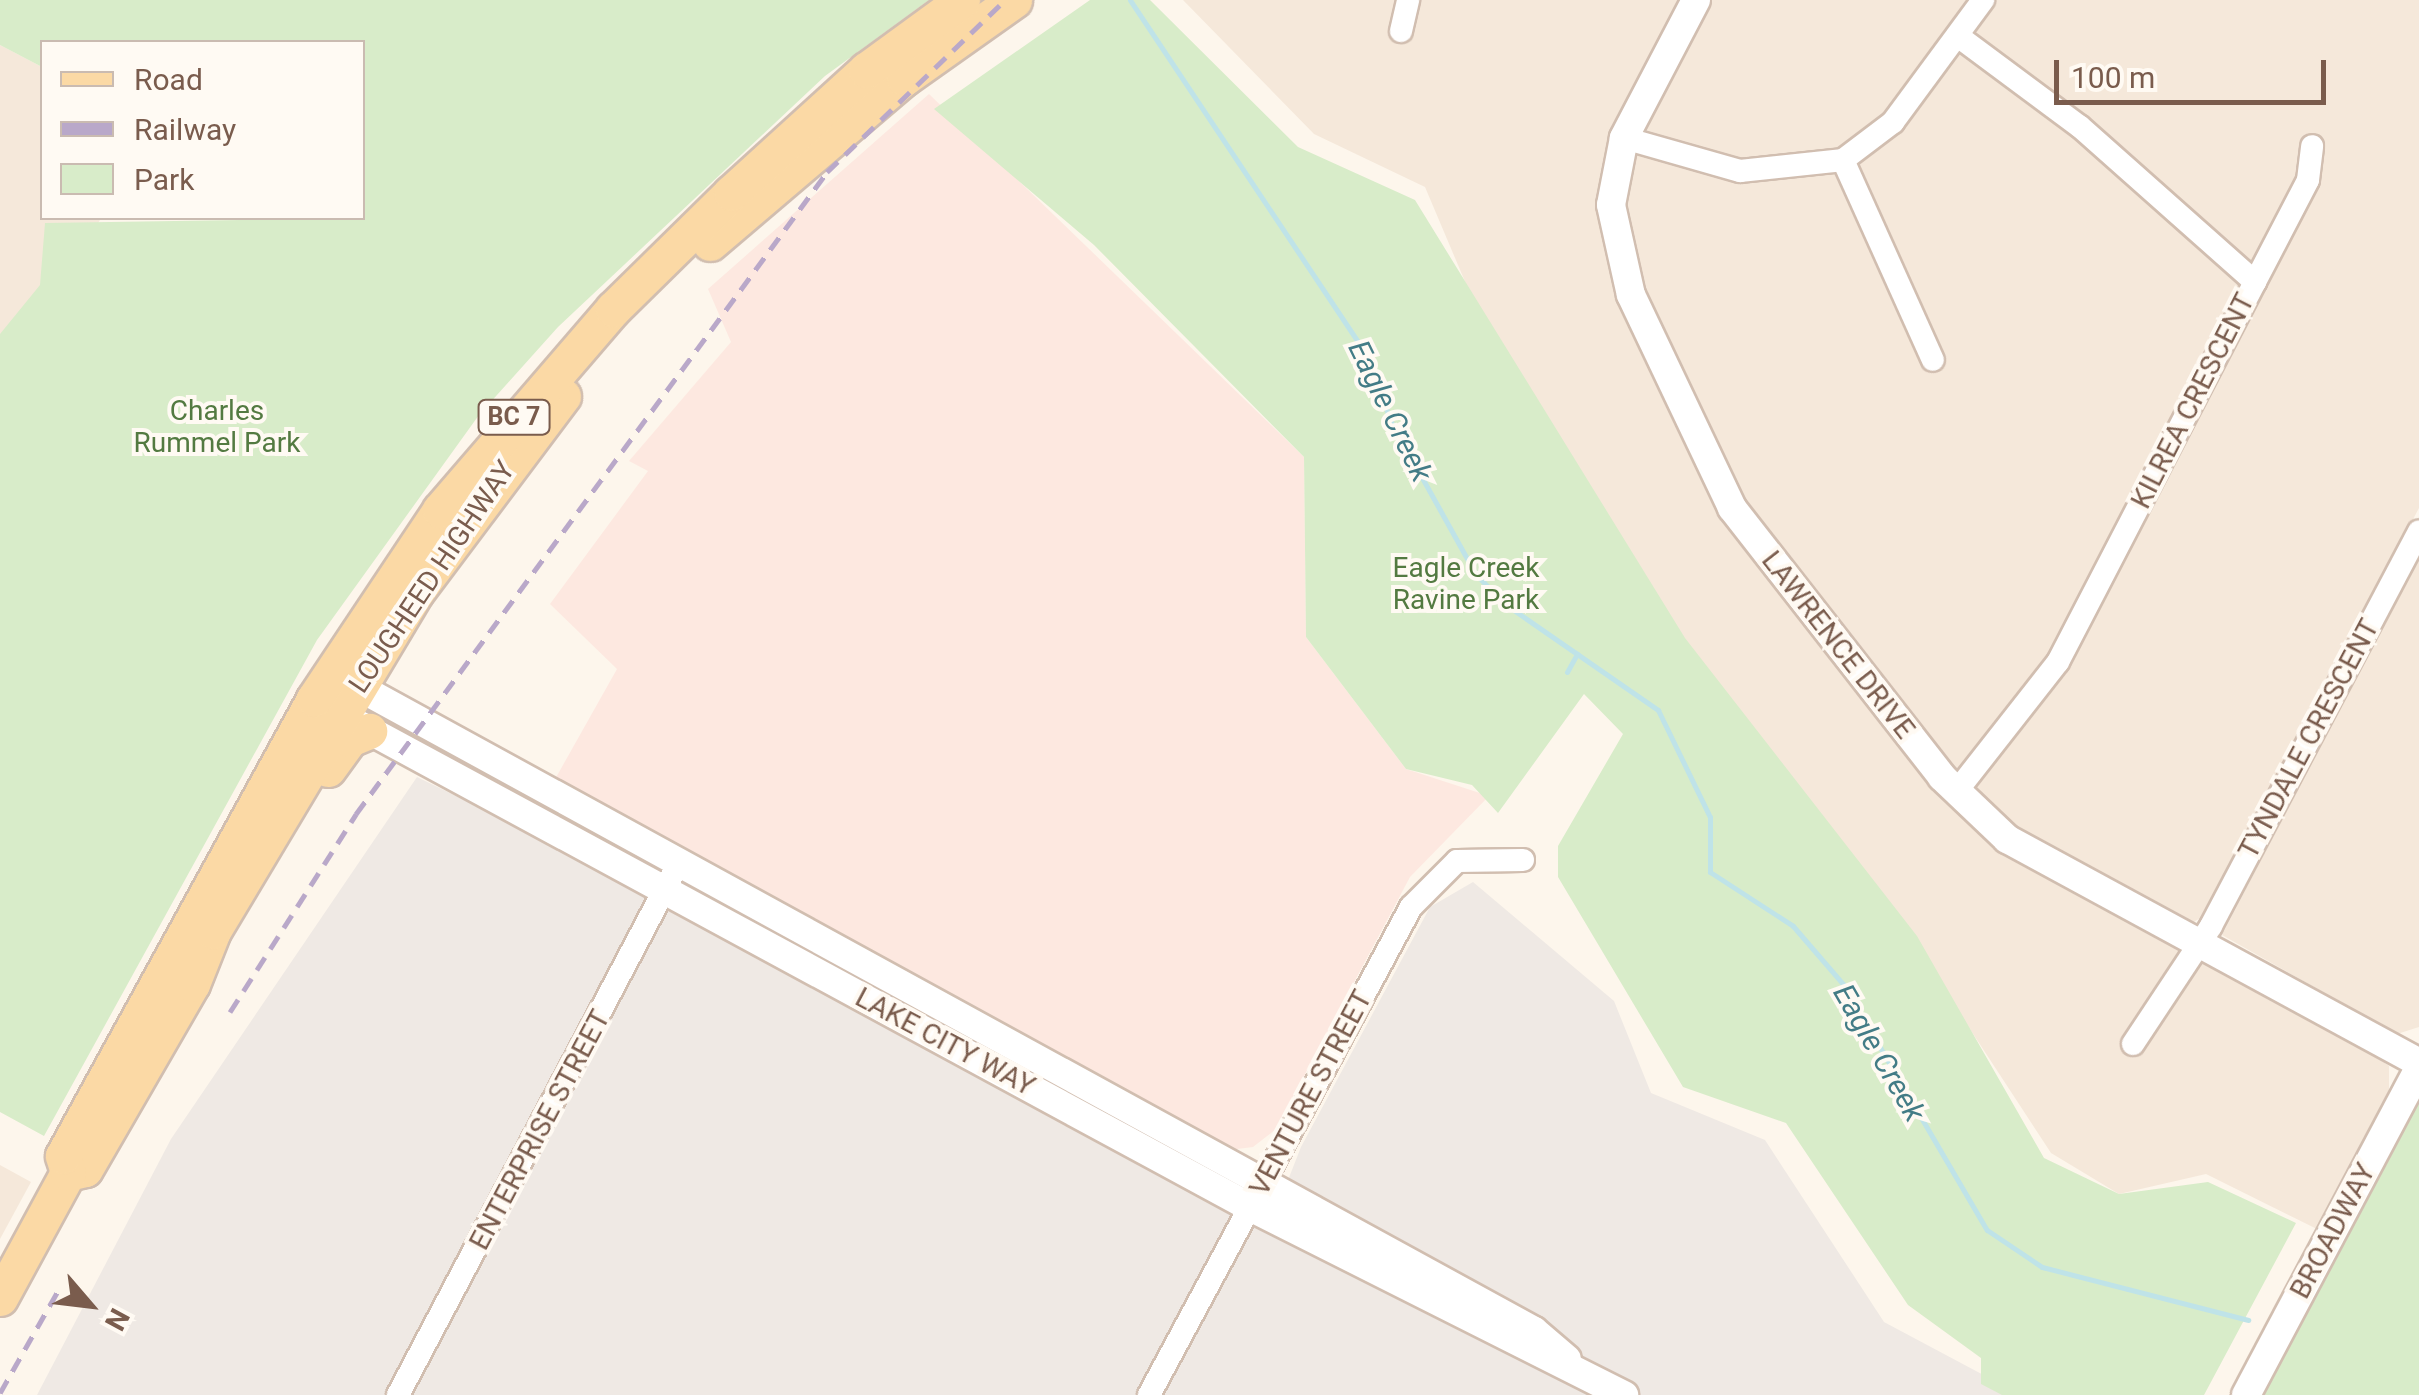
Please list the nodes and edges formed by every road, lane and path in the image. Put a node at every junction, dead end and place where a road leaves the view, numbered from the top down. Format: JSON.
{"nodes":[{"id":1,"x":962,"y":0,"type":"edge"},
{"id":2,"x":1014,"y":0,"type":"edge"},
{"id":3,"x":1408,"y":0,"type":"edge"},
{"id":4,"x":1696,"y":0,"type":"edge"},
{"id":5,"x":1983,"y":0,"type":"edge"},
{"id":6,"x":1401,"y":32,"type":"dead end"},
{"id":7,"x":1958,"y":36,"type":"junction"},
{"id":8,"x":1624,"y":138,"type":"junction"},
{"id":9,"x":2312,"y":146,"type":"dead end"},
{"id":10,"x":1843,"y":160,"type":"junction"},
{"id":11,"x":2255,"y":282,"type":"junction"},
{"id":12,"x":1932,"y":360,"type":"dead end"},
{"id":13,"x":2419,"y":532,"type":"edge"},
{"id":14,"x":342,"y":700,"type":"junction"},
{"id":15,"x":1956,"y":792,"type":"junction"},
{"id":16,"x":1523,"y":860,"type":"dead end"},
{"id":17,"x":678,"y":864,"type":"junction"},
{"id":18,"x":666,"y":892,"type":"junction"},
{"id":19,"x":2199,"y":946,"type":"junction"},
{"id":20,"x":2134,"y":1044,"type":"dead end"},
{"id":21,"x":2419,"y":1066,"type":"edge"},
{"id":22,"x":68,"y":1173,"type":"junction"},
{"id":23,"x":1257,"y":1194,"type":"junction"},
{"id":24,"x":0,"y":1298,"type":"edge"},
{"id":25,"x":398,"y":1395,"type":"edge"},
{"id":26,"x":1149,"y":1395,"type":"edge"},
{"id":27,"x":1624,"y":1395,"type":"edge"},
{"id":28,"x":2246,"y":1395,"type":"edge"}],
"edges":[{"from":1,"to":14,"type":"main road","name":"LOUGHEED HIGHWAY","number":"BC 7"},
{"from":2,"to":14,"type":"main road","name":"LOUGHEED HIGHWAY","number":"BC 7"},
{"from":3,"to":6,"type":"street"},
{"from":4,"to":8,"type":"street","name":"LAWRENCE DRIVE"},
{"from":5,"to":7,"type":"street"},
{"from":7,"to":10,"type":"street"},
{"from":7,"to":11,"type":"street","name":"KILREA CRESCENT"},
{"from":8,"to":10,"type":"street"},
{"from":8,"to":15,"type":"street","name":"LAWRENCE DRIVE"},
{"from":9,"to":11,"type":"street"},
{"from":10,"to":12,"type":"street"},
{"from":11,"to":15,"type":"street","name":"KILREA CRESCENT"},
{"from":13,"to":19,"type":"street","name":"TYNDALE CRESCENT"},
{"from":14,"to":17,"type":"street","name":"LAKE CITY WAY"},
{"from":14,"to":18,"type":"street","name":"LAKE CITY WAY"},
{"from":14,"to":22,"type":"main road","name":"LOUGHEED HIGHWAY","number":"BC 7"},
{"from":14,"to":22,"type":"main road","name":"LOUGHEED HIGHWAY","number":"BC 7"},
{"from":15,"to":19,"type":"street","name":"LAWRENCE DRIVE"},
{"from":16,"to":23,"type":"street","name":"VENTURE STREET"},
{"from":17,"to":18,"type":"street","name":"ENTERPRISE STREET"},
{"from":17,"to":23,"type":"street","name":"LAKE CITY WAY"},
{"from":18,"to":23,"type":"street","name":"LAKE CITY WAY"},
{"from":18,"to":25,"type":"street","name":"ENTERPRISE STREET"},
{"from":19,"to":20,"type":"street","name":"TYNDALE CRESCENT"},
{"from":19,"to":21,"type":"street","name":"LAWRENCE DRIVE"},
{"from":21,"to":28,"type":"street","name":"BROADWAY"},
{"from":22,"to":24,"type":"main road","name":"LOUGHEED HIGHWAY","number":"BC 7"},
{"from":23,"to":26,"type":"street","name":"VENTURE STREET"},
{"from":23,"to":27,"type":"street","name":"LAKE CITY WAY"}]}
